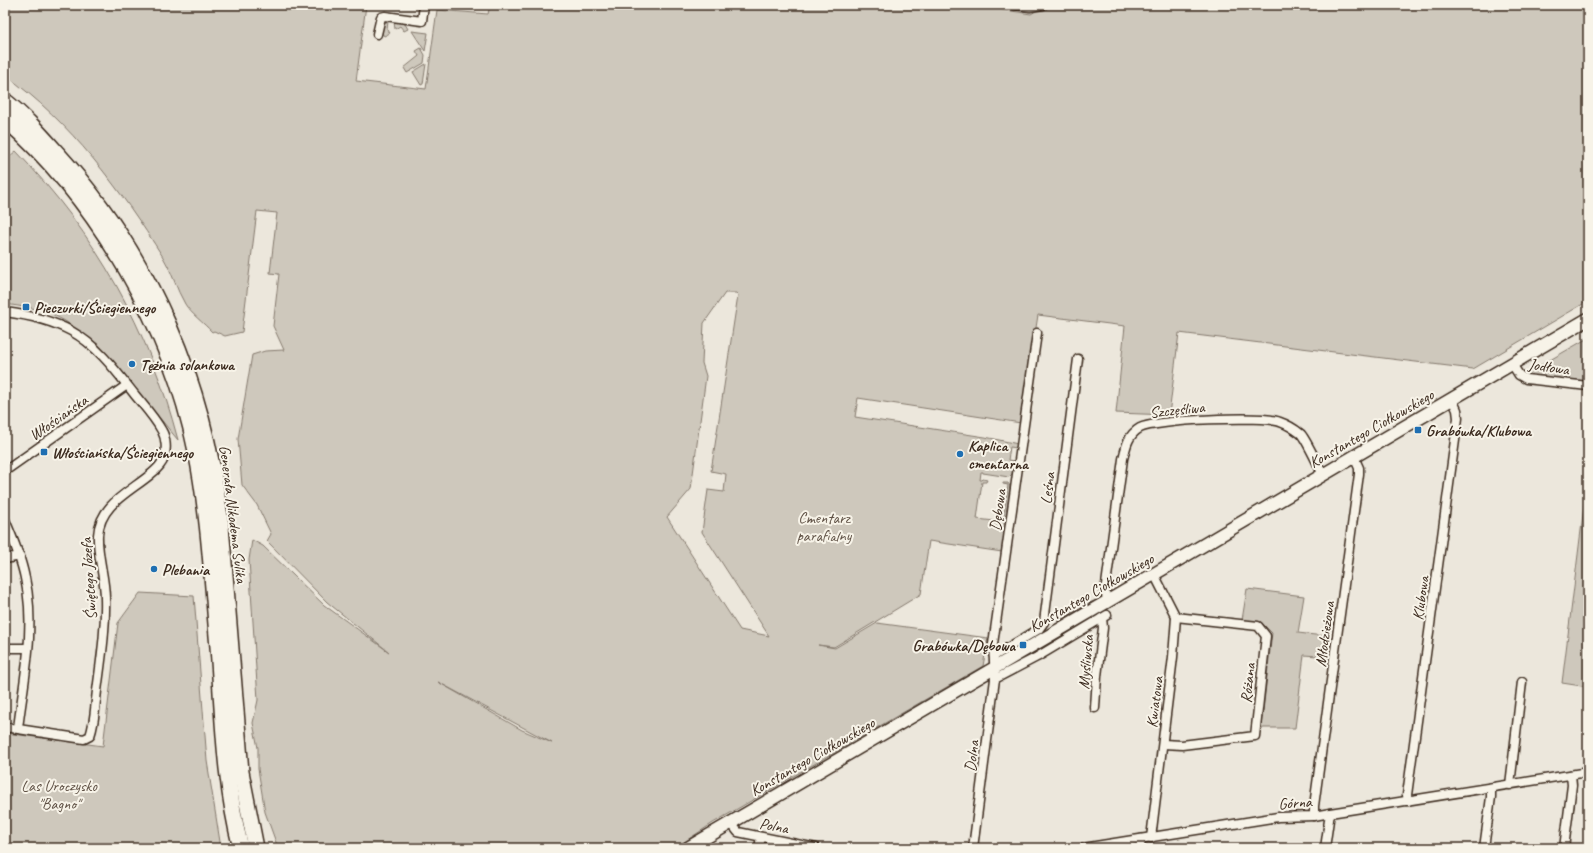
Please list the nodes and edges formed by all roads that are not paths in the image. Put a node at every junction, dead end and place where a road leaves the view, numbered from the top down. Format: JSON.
{"nodes":[{"id":1,"x":424,"y":5,"type":"edge"},
{"id":2,"x":1014,"y":5,"type":"edge"},
{"id":3,"x":1043,"y":5,"type":"edge"},
{"id":4,"x":377,"y":34,"type":"dead end"},
{"id":5,"x":5,"y":100,"type":"edge"},
{"id":6,"x":5,"y":119,"type":"edge"},
{"id":7,"x":63,"y":169,"type":"junction"},
{"id":8,"x":5,"y":312,"type":"edge"},
{"id":9,"x":1588,"y":319,"type":"edge"},
{"id":10,"x":1037,"y":333,"type":"dead end"},
{"id":11,"x":1078,"y":359,"type":"dead end"},
{"id":12,"x":1512,"y":364,"type":"junction"},
{"id":13,"x":127,"y":385,"type":"junction"},
{"id":14,"x":1588,"y":386,"type":"edge"},
{"id":15,"x":1452,"y":399,"type":"junction"},
{"id":16,"x":197,"y":455,"type":"junction"},
{"id":17,"x":1354,"y":457,"type":"junction"},
{"id":18,"x":213,"y":466,"type":"junction"},
{"id":19,"x":5,"y":471,"type":"edge"},
{"id":20,"x":1323,"y":474,"type":"junction"},
{"id":21,"x":5,"y":520,"type":"edge"},
{"id":22,"x":20,"y":556,"type":"junction"},
{"id":23,"x":5,"y":559,"type":"edge"},
{"id":24,"x":1154,"y":574,"type":"junction"},
{"id":25,"x":1108,"y":601,"type":"junction"},
{"id":26,"x":1176,"y":617,"type":"junction"},
{"id":27,"x":5,"y":648,"type":"edge"},
{"id":28,"x":27,"y":648,"type":"junction"},
{"id":29,"x":995,"y":667,"type":"junction"},
{"id":30,"x":1522,"y":682,"type":"dead end"},
{"id":31,"x":1096,"y":708,"type":"dead end"},
{"id":32,"x":5,"y":727,"type":"edge"},
{"id":33,"x":18,"y":728,"type":"junction"},
{"id":34,"x":1163,"y":744,"type":"junction"},
{"id":35,"x":1588,"y":772,"type":"edge"},
{"id":36,"x":1571,"y":775,"type":"junction"},
{"id":37,"x":1510,"y":785,"type":"junction"},
{"id":38,"x":1491,"y":788,"type":"junction"},
{"id":39,"x":1408,"y":801,"type":"junction"},
{"id":40,"x":1330,"y":813,"type":"junction"},
{"id":41,"x":1314,"y":816,"type":"junction"},
{"id":42,"x":731,"y":823,"type":"junction"},
{"id":43,"x":761,"y":837,"type":"junction"},
{"id":44,"x":1151,"y":838,"type":"junction"},
{"id":45,"x":1141,"y":839,"type":"junction"},
{"id":46,"x":241,"y":848,"type":"edge"},
{"id":47,"x":256,"y":848,"type":"edge"},
{"id":48,"x":688,"y":848,"type":"edge"},
{"id":49,"x":759,"y":848,"type":"edge"},
{"id":50,"x":816,"y":848,"type":"edge"},
{"id":51,"x":973,"y":848,"type":"edge"},
{"id":52,"x":1083,"y":848,"type":"edge"},
{"id":53,"x":1140,"y":848,"type":"edge"},
{"id":54,"x":1326,"y":848,"type":"edge"},
{"id":55,"x":1484,"y":848,"type":"edge"},
{"id":56,"x":1564,"y":848,"type":"edge"}],
"edges":[{"from":1,"to":4,"type":"street"},
{"from":2,"to":3,"type":"street"},
{"from":5,"to":7,"type":"highway","name":"Generała Nikodema Sulika"},
{"from":6,"to":7,"type":"highway","name":"Generała Nikodema Sulika"},
{"from":7,"to":16,"type":"highway","name":"Generała Nikodema Sulika"},
{"from":7,"to":18,"type":"highway","name":"Generała Nikodema Sulika"},
{"from":8,"to":13,"type":"street"},
{"from":9,"to":12,"type":"street","name":"Konstantego Ciołkowskiego"},
{"from":10,"to":29,"type":"street","name":"Dębowa"},
{"from":11,"to":29,"type":"street","name":"Leśna"},
{"from":12,"to":14,"type":"street","name":"Jodłowa"},
{"from":12,"to":15,"type":"street","name":"Konstantego Ciołkowskiego"},
{"from":13,"to":19,"type":"street","name":"Włościańska"},
{"from":13,"to":33,"type":"street","name":"Świętego Józefa"},
{"from":15,"to":17,"type":"street","name":"Konstantego Ciołkowskiego"},
{"from":15,"to":39,"type":"street","name":"Klubowa"},
{"from":16,"to":18,"type":"highway"},
{"from":16,"to":46,"type":"highway","name":"Generała Nikodema Sulika"},
{"from":17,"to":20,"type":"street","name":"Konstantego Ciołkowskiego"},
{"from":17,"to":41,"type":"street","name":"Młodzieżowa"},
{"from":18,"to":47,"type":"highway","name":"Generała Nikodema Sulika"},
{"from":20,"to":24,"type":"street","name":"Konstantego Ciołkowskiego"},
{"from":20,"to":25,"type":"street","name":"Szczęśliwa"},
{"from":21,"to":22,"type":"street"},
{"from":22,"to":23,"type":"street"},
{"from":22,"to":28,"type":"street"},
{"from":24,"to":25,"type":"street","name":"Konstantego Ciołkowskiego"},
{"from":24,"to":26,"type":"street"},
{"from":25,"to":29,"type":"street","name":"Konstantego Ciołkowskiego"},
{"from":26,"to":34,"type":"street","name":"Kwiatowa"},
{"from":26,"to":34,"type":"street","name":"Różana"},
{"from":27,"to":28,"type":"street"},
{"from":28,"to":33,"type":"street"},
{"from":29,"to":31,"type":"street","name":"Myśliwska"},
{"from":29,"to":42,"type":"street","name":"Konstantego Ciołkowskiego"},
{"from":29,"to":51,"type":"street","name":"Dolna"},
{"from":30,"to":37,"type":"street"},
{"from":32,"to":33,"type":"street"},
{"from":34,"to":44,"type":"street","name":"Kwiatowa"},
{"from":35,"to":36,"type":"street","name":"Górna"},
{"from":36,"to":37,"type":"street","name":"Górna"},
{"from":36,"to":56,"type":"street"},
{"from":37,"to":38,"type":"street","name":"Górna"},
{"from":38,"to":39,"type":"street","name":"Górna"},
{"from":38,"to":55,"type":"street"},
{"from":39,"to":40,"type":"street","name":"Górna"},
{"from":40,"to":41,"type":"street","name":"Górna"},
{"from":40,"to":54,"type":"street"},
{"from":41,"to":44,"type":"street","name":"Górna"},
{"from":42,"to":43,"type":"street","name":"Polna"},
{"from":42,"to":48,"type":"street","name":"Konstantego Ciołkowskiego"},
{"from":43,"to":49,"type":"street"},
{"from":43,"to":50,"type":"street","name":"Polna"},
{"from":44,"to":45,"type":"street","name":"Górna"},
{"from":45,"to":52,"type":"street","name":"Górna"},
{"from":45,"to":53,"type":"street"}]}
